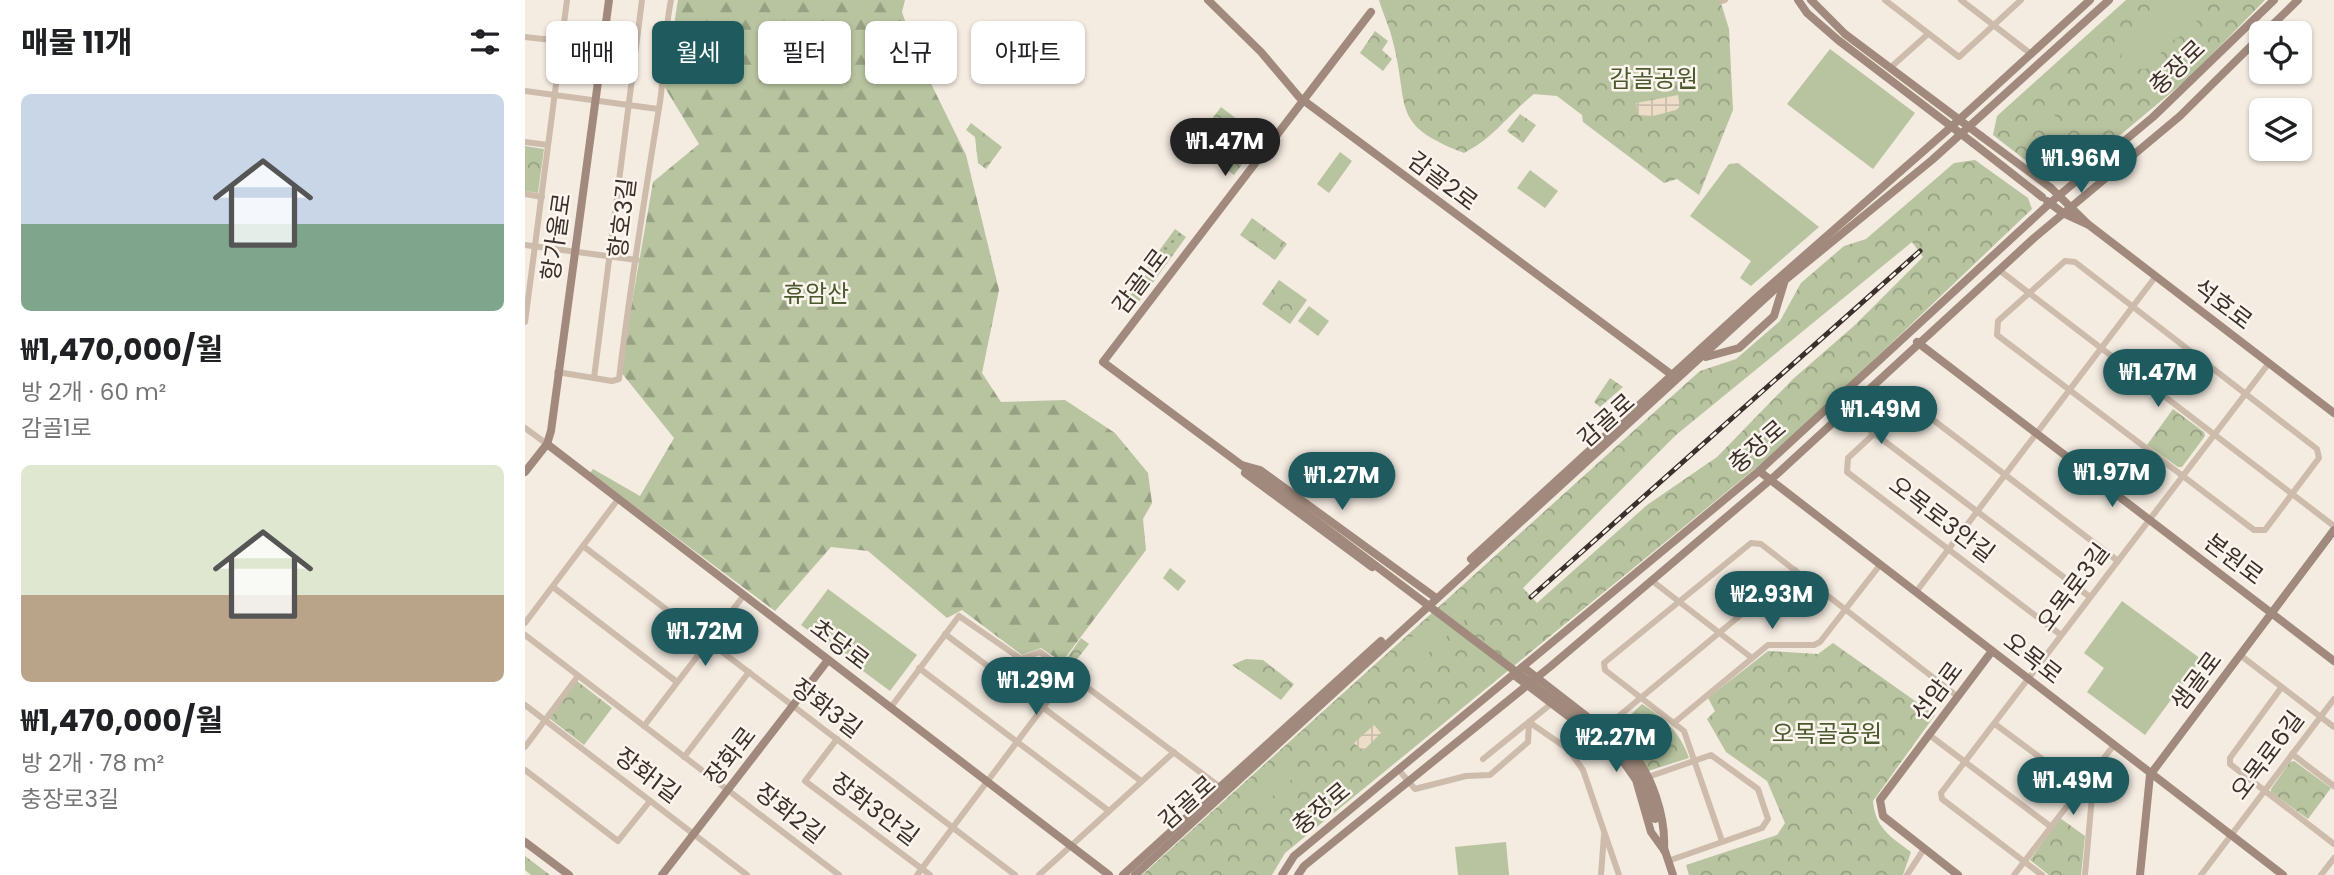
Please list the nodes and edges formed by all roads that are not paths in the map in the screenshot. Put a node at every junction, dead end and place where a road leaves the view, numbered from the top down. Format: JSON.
{"nodes":[{"id":1,"x":566,"y":0,"type":"edge"},
{"id":2,"x":609,"y":0,"type":"edge"},
{"id":3,"x":642,"y":0,"type":"edge"},
{"id":4,"x":671,"y":0,"type":"edge"},
{"id":5,"x":1208,"y":0,"type":"edge"},
{"id":6,"x":1798,"y":0,"type":"edge"},
{"id":7,"x":1811,"y":0,"type":"edge"},
{"id":8,"x":1885,"y":0,"type":"edge"},
{"id":9,"x":2021,"y":0,"type":"edge"},
{"id":10,"x":2089,"y":0,"type":"edge"},
{"id":11,"x":2109,"y":0,"type":"edge"},
{"id":12,"x":2274,"y":0,"type":"edge"},
{"id":13,"x":2298,"y":0,"type":"edge"},
{"id":14,"x":1963,"y":1,"type":"edge"},
{"id":15,"x":1371,"y":12,"type":"dead end"},
{"id":16,"x":563,"y":21,"type":"edge"},
{"id":17,"x":2277,"y":21,"type":"edge"},
{"id":18,"x":1994,"y":25,"type":"junction"},
{"id":19,"x":1928,"y":34,"type":"junction"},
{"id":20,"x":525,"y":37,"type":"edge"},
{"id":21,"x":546,"y":39,"type":"edge"},
{"id":22,"x":2249,"y":49,"type":"edge"},
{"id":23,"x":2031,"y":54,"type":"junction"},
{"id":24,"x":1890,"y":68,"type":"junction"},
{"id":25,"x":556,"y":84,"type":"edge"},
{"id":26,"x":525,"y":91,"type":"edge"},
{"id":27,"x":555,"y":94,"type":"junction"},
{"id":28,"x":594,"y":99,"type":"junction"},
{"id":29,"x":1303,"y":99,"type":"junction"},
{"id":30,"x":631,"y":105,"type":"junction"},
{"id":31,"x":659,"y":109,"type":"junction"},
{"id":32,"x":1960,"y":120,"type":"junction"},
{"id":33,"x":1968,"y":126,"type":"junction"},
{"id":34,"x":1951,"y":127,"type":"junction"},
{"id":35,"x":1960,"y":134,"type":"junction"},
{"id":36,"x":525,"y":142,"type":"edge"},
{"id":37,"x":548,"y":145,"type":"junction"},
{"id":38,"x":525,"y":194,"type":"edge"},
{"id":39,"x":2060,"y":195,"type":"junction"},
{"id":40,"x":542,"y":197,"type":"junction"},
{"id":41,"x":2050,"y":203,"type":"junction"},
{"id":42,"x":2072,"y":206,"type":"junction"},
{"id":43,"x":2063,"y":213,"type":"junction"},
{"id":44,"x":2089,"y":225,"type":"junction"},
{"id":45,"x":525,"y":245,"type":"edge"},
{"id":46,"x":534,"y":246,"type":"junction"},
{"id":47,"x":573,"y":252,"type":"junction"},
{"id":48,"x":609,"y":256,"type":"junction"},
{"id":49,"x":637,"y":260,"type":"junction"},
{"id":50,"x":1999,"y":270,"type":"junction"},
{"id":51,"x":2156,"y":276,"type":"junction"},
{"id":52,"x":1784,"y":281,"type":"junction"},
{"id":53,"x":2028,"y":293,"type":"junction"},
{"id":54,"x":2133,"y":307,"type":"junction"},
{"id":55,"x":525,"y":323,"type":"edge"},
{"id":56,"x":1910,"y":335,"type":"junction"},
{"id":57,"x":1919,"y":344,"type":"junction"},
{"id":58,"x":2102,"y":348,"type":"junction"},
{"id":59,"x":1703,"y":358,"type":"junction"},
{"id":60,"x":2269,"y":362,"type":"junction"},
{"id":61,"x":557,"y":372,"type":"junction"},
{"id":62,"x":1672,"y":375,"type":"junction"},
{"id":63,"x":594,"y":378,"type":"junction"},
{"id":64,"x":2070,"y":390,"type":"junction"},
{"id":65,"x":2245,"y":393,"type":"junction"},
{"id":66,"x":1846,"y":412,"type":"junction"},
{"id":67,"x":2334,"y":413,"type":"edge"},
{"id":68,"x":525,"y":428,"type":"edge"},
{"id":69,"x":1875,"y":433,"type":"junction"},
{"id":70,"x":2037,"y":434,"type":"junction"},
{"id":71,"x":2213,"y":435,"type":"junction"},
{"id":72,"x":547,"y":444,"type":"junction"},
{"id":73,"x":1236,"y":463,"type":"junction"},
{"id":74,"x":1759,"y":471,"type":"junction"},
{"id":75,"x":525,"y":472,"type":"edge"},
{"id":76,"x":2005,"y":475,"type":"junction"},
{"id":77,"x":2182,"y":476,"type":"junction"},
{"id":78,"x":1769,"y":480,"type":"junction"},
{"id":79,"x":2292,"y":494,"type":"junction"},
{"id":80,"x":619,"y":498,"type":"junction"},
{"id":81,"x":1977,"y":512,"type":"junction"},
{"id":82,"x":2149,"y":519,"type":"junction"},
{"id":83,"x":2334,"y":528,"type":"edge"},
{"id":84,"x":583,"y":546,"type":"junction"},
{"id":85,"x":1949,"y":549,"type":"junction"},
{"id":86,"x":2117,"y":561,"type":"junction"},
{"id":87,"x":1880,"y":565,"type":"junction"},
{"id":88,"x":1795,"y":570,"type":"junction"},
{"id":89,"x":1651,"y":580,"type":"junction"},
{"id":90,"x":552,"y":587,"type":"junction"},
{"id":91,"x":1916,"y":592,"type":"junction"},
{"id":92,"x":744,"y":594,"type":"junction"},
{"id":93,"x":1434,"y":597,"type":"junction"},
{"id":94,"x":2090,"y":597,"type":"junction"},
{"id":95,"x":1679,"y":601,"type":"junction"},
{"id":96,"x":1424,"y":605,"type":"junction"},
{"id":97,"x":1844,"y":610,"type":"junction"},
{"id":98,"x":2273,"y":612,"type":"junction"},
{"id":99,"x":525,"y":623,"type":"edge"},
{"id":100,"x":1719,"y":633,"type":"junction"},
{"id":101,"x":945,"y":634,"type":"junction"},
{"id":102,"x":525,"y":635,"type":"edge"},
{"id":103,"x":2061,"y":635,"type":"junction"},
{"id":104,"x":709,"y":641,"type":"junction"},
{"id":105,"x":1992,"y":651,"type":"junction"},
{"id":106,"x":2240,"y":655,"type":"junction"},
{"id":107,"x":1752,"y":658,"type":"junction"},
{"id":108,"x":828,"y":660,"type":"junction"},
{"id":109,"x":2334,"y":661,"type":"edge"},
{"id":110,"x":1523,"y":667,"type":"junction"},
{"id":111,"x":919,"y":668,"type":"junction"},
{"id":112,"x":749,"y":672,"type":"junction"},
{"id":113,"x":1068,"y":674,"type":"junction"},
{"id":114,"x":1514,"y":675,"type":"junction"},
{"id":115,"x":578,"y":676,"type":"junction"},
{"id":116,"x":1535,"y":676,"type":"junction"},
{"id":117,"x":2028,"y":679,"type":"junction"},
{"id":118,"x":677,"y":682,"type":"junction"},
{"id":119,"x":1525,"y":684,"type":"junction"},
{"id":120,"x":2281,"y":688,"type":"junction"},
{"id":121,"x":1639,"y":696,"type":"junction"},
{"id":122,"x":1957,"y":696,"type":"junction"},
{"id":123,"x":2334,"y":699,"type":"edge"},
{"id":124,"x":1551,"y":704,"type":"junction"},
{"id":125,"x":525,"y":705,"type":"edge"},
{"id":126,"x":793,"y":706,"type":"junction"},
{"id":127,"x":1044,"y":706,"type":"junction"},
{"id":128,"x":891,"y":707,"type":"junction"},
{"id":129,"x":2320,"y":717,"type":"junction"},
{"id":130,"x":545,"y":721,"type":"junction"},
{"id":131,"x":1529,"y":722,"type":"junction"},
{"id":132,"x":1675,"y":722,"type":"junction"},
{"id":133,"x":1995,"y":724,"type":"junction"},
{"id":134,"x":644,"y":726,"type":"junction"},
{"id":135,"x":2334,"y":727,"type":"edge"},
{"id":136,"x":1602,"y":730,"type":"junction"},
{"id":137,"x":1928,"y":734,"type":"junction"},
{"id":138,"x":837,"y":740,"type":"junction"},
{"id":139,"x":1017,"y":742,"type":"junction"},
{"id":140,"x":2113,"y":745,"type":"junction"},
{"id":141,"x":525,"y":747,"type":"edge"},
{"id":142,"x":1174,"y":751,"type":"junction"},
{"id":143,"x":2292,"y":754,"type":"junction"},
{"id":144,"x":684,"y":757,"type":"junction"},
{"id":145,"x":1483,"y":759,"type":"dead end"},
{"id":146,"x":1695,"y":762,"type":"junction"},
{"id":147,"x":1964,"y":762,"type":"junction"},
{"id":148,"x":1398,"y":769,"type":"junction"},
{"id":149,"x":525,"y":770,"type":"edge"},
{"id":150,"x":2150,"y":775,"type":"junction"},
{"id":151,"x":1648,"y":777,"type":"junction"},
{"id":152,"x":988,"y":780,"type":"junction"},
{"id":153,"x":1141,"y":780,"type":"junction"},
{"id":154,"x":1408,"y":782,"type":"junction"},
{"id":155,"x":2334,"y":786,"type":"edge"},
{"id":156,"x":1220,"y":787,"type":"junction"},
{"id":157,"x":2079,"y":788,"type":"junction"},
{"id":158,"x":728,"y":790,"type":"junction"},
{"id":159,"x":2264,"y":790,"type":"junction"},
{"id":160,"x":650,"y":801,"type":"junction"},
{"id":161,"x":1109,"y":811,"type":"junction"},
{"id":162,"x":2050,"y":826,"type":"junction"},
{"id":163,"x":953,"y":827,"type":"junction"},
{"id":164,"x":1604,"y":833,"type":"junction"},
{"id":165,"x":694,"y":834,"type":"junction"},
{"id":166,"x":2230,"y":835,"type":"junction"},
{"id":167,"x":1722,"y":841,"type":"junction"},
{"id":168,"x":525,"y":842,"type":"edge"},
{"id":169,"x":2334,"y":844,"type":"edge"},
{"id":170,"x":1073,"y":845,"type":"junction"},
{"id":171,"x":1924,"y":849,"type":"junction"},
{"id":172,"x":1664,"y":850,"type":"junction"},
{"id":173,"x":2334,"y":858,"type":"edge"},
{"id":174,"x":1668,"y":861,"type":"junction"},
{"id":175,"x":2024,"y":861,"type":"junction"},
{"id":176,"x":736,"y":867,"type":"junction"},
{"id":177,"x":922,"y":868,"type":"junction"},
{"id":178,"x":569,"y":875,"type":"edge"},
{"id":179,"x":662,"y":875,"type":"edge"},
{"id":180,"x":730,"y":875,"type":"edge"},
{"id":181,"x":747,"y":875,"type":"edge"},
{"id":182,"x":839,"y":875,"type":"edge"},
{"id":183,"x":917,"y":875,"type":"edge"},
{"id":184,"x":930,"y":875,"type":"edge"},
{"id":185,"x":1015,"y":875,"type":"edge"},
{"id":186,"x":1039,"y":875,"type":"edge"},
{"id":187,"x":1109,"y":875,"type":"edge"},
{"id":188,"x":1123,"y":875,"type":"edge"},
{"id":189,"x":1135,"y":875,"type":"edge"},
{"id":190,"x":1282,"y":875,"type":"edge"},
{"id":191,"x":1297,"y":875,"type":"edge"},
{"id":192,"x":1601,"y":875,"type":"edge"},
{"id":193,"x":1619,"y":875,"type":"edge"},
{"id":194,"x":1673,"y":875,"type":"edge"},
{"id":195,"x":1907,"y":875,"type":"edge"},
{"id":196,"x":1958,"y":875,"type":"edge"},
{"id":197,"x":2014,"y":875,"type":"edge"},
{"id":198,"x":2042,"y":875,"type":"edge"},
{"id":199,"x":2085,"y":875,"type":"edge"},
{"id":200,"x":2140,"y":875,"type":"edge"},
{"id":201,"x":2201,"y":875,"type":"edge"},
{"id":202,"x":2283,"y":875,"type":"edge"},
{"id":203,"x":2321,"y":875,"type":"edge"}],
"edges":[{"from":1,"to":16,"type":"street"},
{"from":2,"to":28,"type":"street","name":"항가울로"},
{"from":3,"to":30,"type":"street"},
{"from":4,"to":31,"type":"street","name":"항호3길"},
{"from":5,"to":29,"type":"street","name":"감골2로"},
{"from":6,"to":34,"type":"street"},
{"from":7,"to":24,"type":"street"},
{"from":8,"to":19,"type":"street"},
{"from":9,"to":18,"type":"street"},
{"from":10,"to":23,"type":"street","name":"감골로"},
{"from":11,"to":33,"type":"street","name":"감골로"},
{"from":12,"to":39,"type":"street","name":"충장로"},
{"from":13,"to":17,"type":"street","name":"충장로"},
{"from":14,"to":18,"type":"street"},
{"from":15,"to":29,"type":"street","name":"감골1로"},
{"from":18,"to":19,"type":"street"},
{"from":18,"to":23,"type":"street"},
{"from":19,"to":24,"type":"street"},
{"from":20,"to":21,"type":"street"},
{"from":22,"to":42,"type":"street","name":"충장로"},
{"from":23,"to":32,"type":"street","name":"감골로"},
{"from":24,"to":32,"type":"street"},
{"from":25,"to":27,"type":"street"},
{"from":26,"to":27,"type":"street"},
{"from":27,"to":28,"type":"street"},
{"from":27,"to":37,"type":"street"},
{"from":28,"to":30,"type":"street"},
{"from":28,"to":47,"type":"street","name":"항가울로"},
{"from":29,"to":62,"type":"street","name":"감골2로"},
{"from":29,"to":73,"type":"street","name":"감골1로"},
{"from":30,"to":31,"type":"street"},
{"from":30,"to":48,"type":"street"},
{"from":31,"to":49,"type":"street","name":"항호3길"},
{"from":32,"to":33,"type":"street"},
{"from":32,"to":34,"type":"street","name":"감골로"},
{"from":33,"to":35,"type":"street","name":"감골로"},
{"from":33,"to":39,"type":"street","name":"석호로","bridge":true},
{"from":34,"to":35,"type":"street"},
{"from":34,"to":62,"type":"street","name":"감골로"},
{"from":35,"to":41,"type":"street","name":"석호로","bridge":true},
{"from":35,"to":52,"type":"street","name":"감골로"},
{"from":36,"to":37,"type":"street"},
{"from":37,"to":40,"type":"street"},
{"from":38,"to":40,"type":"street"},
{"from":39,"to":41,"type":"street","name":"충장로"},
{"from":39,"to":42,"type":"street","name":"석호로"},
{"from":40,"to":46,"type":"street"},
{"from":41,"to":43,"type":"street","name":"석호로"},
{"from":41,"to":56,"type":"street","name":"충장로"},
{"from":42,"to":43,"type":"street","name":"충장로"},
{"from":42,"to":44,"type":"street","name":"석호로"},
{"from":43,"to":44,"type":"street","name":"석호로"},
{"from":43,"to":50,"type":"street","name":"충장로"},
{"from":44,"to":51,"type":"street","name":"석호로"},
{"from":45,"to":46,"type":"street"},
{"from":46,"to":47,"type":"street"},
{"from":46,"to":55,"type":"street"},
{"from":47,"to":48,"type":"street"},
{"from":47,"to":61,"type":"street","name":"항가울로"},
{"from":48,"to":49,"type":"street"},
{"from":48,"to":63,"type":"street"},
{"from":49,"to":63,"type":"street","name":"항호3길"},
{"from":50,"to":53,"type":"street"},
{"from":50,"to":57,"type":"street","name":"충장로"},
{"from":51,"to":54,"type":"street"},
{"from":51,"to":60,"type":"street","name":"석호로"},
{"from":52,"to":59,"type":"street","name":"감골로"},
{"from":52,"to":59,"type":"street"},
{"from":53,"to":54,"type":"street"},
{"from":53,"to":58,"type":"street"},
{"from":53,"to":64,"type":"street"},
{"from":54,"to":58,"type":"street"},
{"from":54,"to":65,"type":"street"},
{"from":56,"to":57,"type":"street","name":"본원로"},
{"from":56,"to":74,"type":"street","name":"충장로"},
{"from":57,"to":66,"type":"street","name":"충장로"},
{"from":57,"to":70,"type":"street","name":"본원로"},
{"from":58,"to":64,"type":"street"},
{"from":58,"to":71,"type":"street"},
{"from":59,"to":93,"type":"street","name":"감골로"},
{"from":60,"to":65,"type":"street","name":"오목로3길"},
{"from":60,"to":67,"type":"street","name":"석호로"},
{"from":61,"to":63,"type":"street","name":"항호3길"},
{"from":61,"to":72,"type":"street","name":"항가울로"},
{"from":62,"to":93,"type":"street","name":"감골로"},
{"from":64,"to":70,"type":"street"},
{"from":64,"to":77,"type":"street"},
{"from":65,"to":71,"type":"street","name":"오목로3길"},
{"from":65,"to":79,"type":"street"},
{"from":66,"to":69,"type":"street"},
{"from":66,"to":78,"type":"street","name":"충장로"},
{"from":68,"to":72,"type":"street"},
{"from":69,"to":76,"type":"street","name":"오목로3안길"},
{"from":69,"to":81,"type":"street"},
{"from":69,"to":85,"type":"street","name":"오목로3안길"},
{"from":70,"to":76,"type":"street"},
{"from":70,"to":82,"type":"street","name":"본원로"},
{"from":71,"to":77,"type":"street","name":"오목로3길"},
{"from":71,"to":79,"type":"street"},
{"from":72,"to":75,"type":"street"},
{"from":72,"to":80,"type":"street","name":"초당로"},
{"from":73,"to":93,"type":"street"},
{"from":73,"to":96,"type":"street"},
{"from":73,"to":172,"type":"street","name":"감골1로","bridge":true},
{"from":74,"to":78,"type":"street","name":"오목로"},
{"from":74,"to":110,"type":"street","name":"충장로"},
{"from":76,"to":81,"type":"street"},
{"from":76,"to":86,"type":"street","name":"오목로3안길"},
{"from":77,"to":79,"type":"street"},
{"from":77,"to":82,"type":"street","name":"오목로3길"},
{"from":78,"to":87,"type":"street","name":"오목로"},
{"from":78,"to":89,"type":"street","name":"충장로"},
{"from":79,"to":83,"type":"street"},
{"from":80,"to":84,"type":"street"},
{"from":80,"to":92,"type":"street","name":"초당로"},
{"from":81,"to":85,"type":"street"},
{"from":81,"to":94,"type":"street"},
{"from":82,"to":86,"type":"street","name":"오목로3길"},
{"from":82,"to":98,"type":"street","name":"본원로"},
{"from":83,"to":98,"type":"street","name":"샘골로"},
{"from":84,"to":90,"type":"street"},
{"from":84,"to":104,"type":"street","name":"장화3길"},
{"from":85,"to":91,"type":"street"},
{"from":85,"to":103,"type":"street","name":"오목로3안길"},
{"from":86,"to":94,"type":"street","name":"오목로3길"},
{"from":87,"to":91,"type":"street","name":"오목로"},
{"from":87,"to":97,"type":"street"},
{"from":88,"to":95,"type":"street"},
{"from":88,"to":97,"type":"street"},
{"from":88,"to":100,"type":"street"},
{"from":89,"to":95,"type":"street"},
{"from":89,"to":116,"type":"street","name":"충장로"},
{"from":90,"to":99,"type":"street"},
{"from":90,"to":118,"type":"street"},
{"from":91,"to":105,"type":"street","name":"오목로"},
{"from":92,"to":104,"type":"street"},
{"from":92,"to":108,"type":"street","name":"초당로"},
{"from":93,"to":96,"type":"street","name":"감골로"},
{"from":94,"to":103,"type":"street","name":"오목로3길"},
{"from":95,"to":100,"type":"street"},
{"from":95,"to":121,"type":"street"},
{"from":96,"to":156,"type":"street","name":"감골로"},
{"from":96,"to":189,"type":"street","name":"감골로"},
{"from":97,"to":107,"type":"street"},
{"from":97,"to":122,"type":"street"},
{"from":98,"to":106,"type":"street","name":"샘골로"},
{"from":98,"to":109,"type":"street","name":"본원로"},
{"from":100,"to":107,"type":"street"},
{"from":100,"to":121,"type":"street"},
{"from":101,"to":111,"type":"street"},
{"from":101,"to":113,"type":"street"},
{"from":101,"to":127,"type":"street"},
{"from":102,"to":115,"type":"street","name":"장화2길"},
{"from":103,"to":117,"type":"street","name":"오목로3길"},
{"from":104,"to":112,"type":"street","name":"장화3길"},
{"from":104,"to":118,"type":"street"},
{"from":105,"to":117,"type":"street","name":"오목로"},
{"from":105,"to":122,"type":"street","name":"선암로"},
{"from":106,"to":120,"type":"street"},
{"from":106,"to":150,"type":"street","name":"샘골로"},
{"from":107,"to":132,"type":"street"},
{"from":108,"to":126,"type":"street","name":"장화로"},
{"from":108,"to":128,"type":"street","name":"초당로"},
{"from":110,"to":114,"type":"street","name":"충장로"},
{"from":110,"to":116,"type":"street"},
{"from":111,"to":128,"type":"street"},
{"from":111,"to":139,"type":"street"},
{"from":112,"to":126,"type":"street","name":"장화3길"},
{"from":112,"to":144,"type":"street"},
{"from":113,"to":127,"type":"street"},
{"from":113,"to":142,"type":"street"},
{"from":114,"to":119,"type":"street"},
{"from":114,"to":148,"type":"street","name":"충장로"},
{"from":115,"to":130,"type":"street"},
{"from":115,"to":134,"type":"street","name":"장화2길"},
{"from":116,"to":119,"type":"street","name":"충장로"},
{"from":116,"to":136,"type":"street"},
{"from":117,"to":133,"type":"street","name":"오목로3길"},
{"from":117,"to":140,"type":"street","name":"오목로"},
{"from":118,"to":134,"type":"street"},
{"from":119,"to":124,"type":"street"},
{"from":119,"to":154,"type":"street","name":"충장로"},
{"from":120,"to":129,"type":"street"},
{"from":120,"to":159,"type":"street"},
{"from":121,"to":132,"type":"street"},
{"from":121,"to":136,"type":"street"},
{"from":122,"to":137,"type":"street","name":"선암로"},
{"from":123,"to":129,"type":"street","name":"오목로6길"},
{"from":124,"to":131,"type":"street"},
{"from":124,"to":172,"type":"street"},
{"from":125,"to":130,"type":"street","name":"장화1길"},
{"from":126,"to":138,"type":"street","name":"장화3길"},
{"from":126,"to":158,"type":"street","name":"장화로"},
{"from":127,"to":139,"type":"street"},
{"from":127,"to":153,"type":"street"},
{"from":128,"to":152,"type":"street","name":"초당로"},
{"from":129,"to":135,"type":"street"},
{"from":129,"to":143,"type":"street","name":"오목로6길"},
{"from":130,"to":141,"type":"street"},
{"from":130,"to":160,"type":"street","name":"장화1길"},
{"from":131,"to":145,"type":"street"},
{"from":131,"to":154,"type":"street"},
{"from":131,"to":164,"type":"street"},
{"from":132,"to":146,"type":"street"},
{"from":133,"to":147,"type":"street","name":"오목로3길"},
{"from":133,"to":157,"type":"street"},
{"from":134,"to":144,"type":"street","name":"장화2길"},
{"from":136,"to":151,"type":"street"},
{"from":137,"to":147,"type":"street"},
{"from":137,"to":171,"type":"street","name":"선암로"},
{"from":138,"to":163,"type":"street","name":"장화3길"},
{"from":138,"to":177,"type":"street","name":"장화3안길"},
{"from":139,"to":152,"type":"street"},
{"from":139,"to":161,"type":"street"},
{"from":140,"to":150,"type":"street","name":"오목로"},
{"from":140,"to":157,"type":"street"},
{"from":142,"to":153,"type":"street"},
{"from":142,"to":156,"type":"street"},
{"from":143,"to":155,"type":"street"},
{"from":143,"to":159,"type":"street","name":"오목로6길"},
{"from":144,"to":158,"type":"street","name":"장화2길"},
{"from":146,"to":151,"type":"street"},
{"from":146,"to":167,"type":"street"},
{"from":146,"to":167,"type":"street"},
{"from":147,"to":162,"type":"street"},
{"from":147,"to":175,"type":"street","name":"오목로3길"},
{"from":148,"to":154,"type":"street"},
{"from":148,"to":190,"type":"street","name":"충장로"},
{"from":149,"to":160,"type":"street"},
{"from":150,"to":166,"type":"street","name":"오목로"},
{"from":150,"to":200,"type":"street"},
{"from":151,"to":172,"type":"street"},
{"from":152,"to":163,"type":"street"},
{"from":152,"to":170,"type":"street","name":"초당로"},
{"from":153,"to":161,"type":"street"},
{"from":154,"to":191,"type":"street","name":"충장로"},
{"from":156,"to":188,"type":"street","name":"감골로"},
{"from":157,"to":162,"type":"street"},
{"from":157,"to":199,"type":"street"},
{"from":158,"to":165,"type":"street","name":"장화로"},
{"from":158,"to":182,"type":"street","name":"장화2길"},
{"from":159,"to":166,"type":"street","name":"오목로6길"},
{"from":159,"to":169,"type":"street"},
{"from":160,"to":165,"type":"street","name":"장화1길"},
{"from":161,"to":170,"type":"street"},
{"from":162,"to":175,"type":"street"},
{"from":163,"to":177,"type":"street"},
{"from":163,"to":185,"type":"street","name":"장화3길"},
{"from":164,"to":192,"type":"street"},
{"from":164,"to":193,"type":"street"},
{"from":165,"to":176,"type":"street","name":"장화1길"},
{"from":165,"to":179,"type":"street","name":"장화로"},
{"from":166,"to":201,"type":"street","name":"오목로6길"},
{"from":166,"to":202,"type":"street","name":"오목로"},
{"from":167,"to":174,"type":"street"},
{"from":168,"to":178,"type":"street"},
{"from":170,"to":186,"type":"street"},
{"from":170,"to":187,"type":"street","name":"초당로"},
{"from":171,"to":195,"type":"street"},
{"from":171,"to":196,"type":"street","name":"선암로"},
{"from":172,"to":174,"type":"street"},
{"from":173,"to":203,"type":"street"},
{"from":174,"to":194,"type":"street"},
{"from":175,"to":197,"type":"street"},
{"from":175,"to":198,"type":"street"},
{"from":176,"to":180,"type":"street"},
{"from":176,"to":181,"type":"street","name":"장화1길"},
{"from":177,"to":183,"type":"street"},
{"from":177,"to":184,"type":"street","name":"장화3안길"}]}
